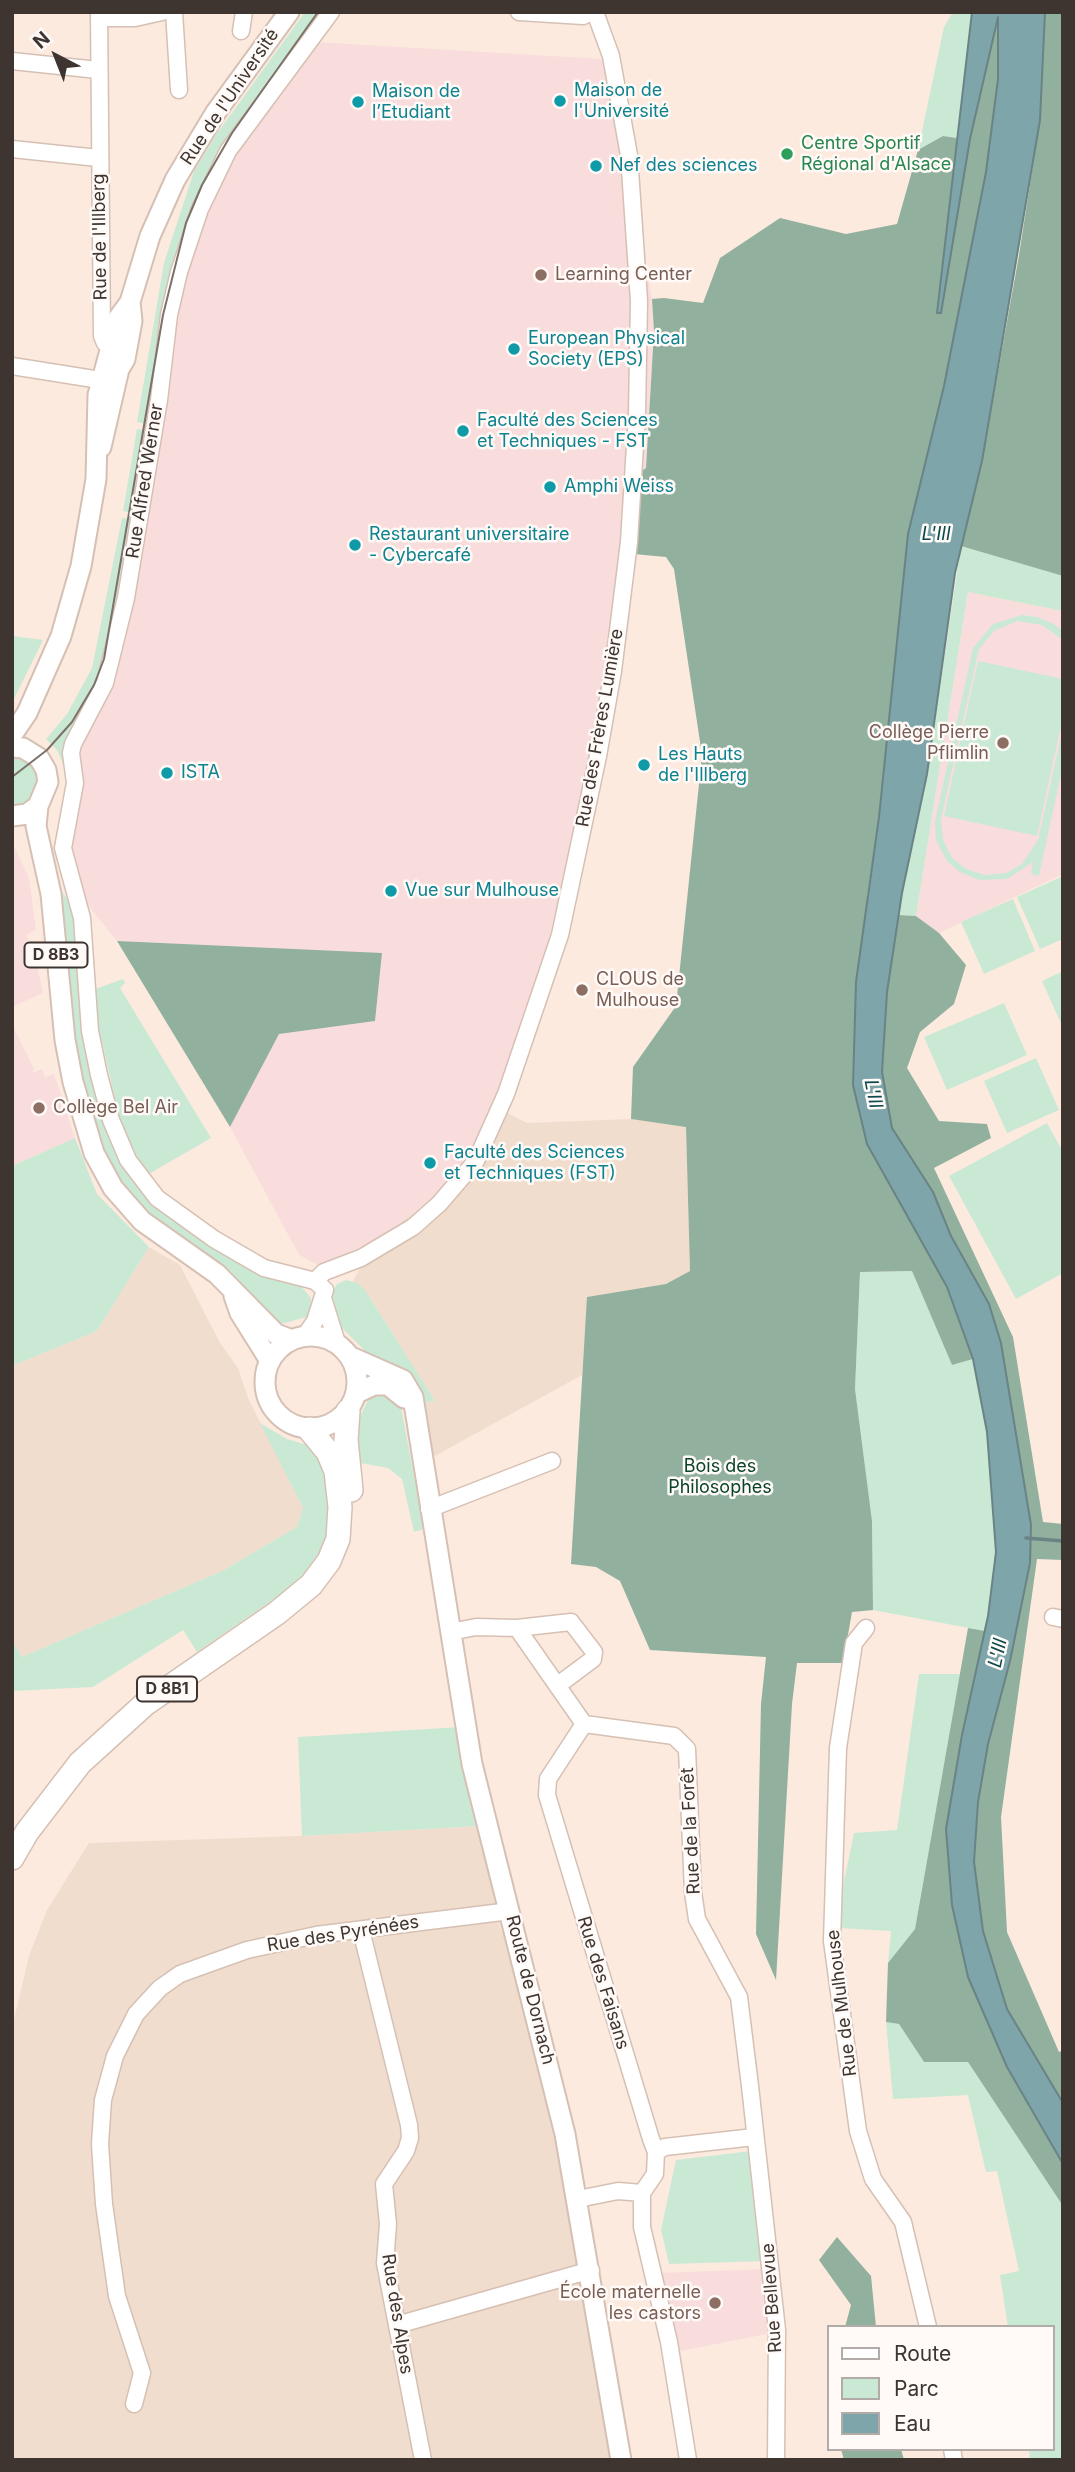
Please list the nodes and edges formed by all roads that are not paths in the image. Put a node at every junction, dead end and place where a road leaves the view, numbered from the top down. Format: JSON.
{"nodes":[{"id":1,"x":162,"y":12,"type":"edge"},
{"id":2,"x":174,"y":12,"type":"edge"},
{"id":3,"x":244,"y":12,"type":"edge"},
{"id":4,"x":289,"y":12,"type":"edge"},
{"id":5,"x":331,"y":12,"type":"edge"},
{"id":6,"x":519,"y":12,"type":"edge"},
{"id":7,"x":593,"y":12,"type":"edge"},
{"id":8,"x":99,"y":15,"type":"edge"},
{"id":9,"x":241,"y":31,"type":"dead end"},
{"id":10,"x":12,"y":61,"type":"edge"},
{"id":11,"x":98,"y":70,"type":"junction"},
{"id":12,"x":179,"y":90,"type":"dead end"},
{"id":13,"x":12,"y":149,"type":"edge"},
{"id":14,"x":98,"y":158,"type":"junction"},
{"id":15,"x":130,"y":302,"type":"junction"},
{"id":16,"x":110,"y":345,"type":"junction"},
{"id":17,"x":12,"y":366,"type":"edge"},
{"id":18,"x":120,"y":369,"type":"junction"},
{"id":19,"x":100,"y":380,"type":"junction"},
{"id":20,"x":98,"y":456,"type":"junction"},
{"id":21,"x":27,"y":713,"type":"junction"},
{"id":22,"x":12,"y":735,"type":"edge"},
{"id":23,"x":12,"y":747,"type":"edge"},
{"id":24,"x":32,"y":752,"type":"junction"},
{"id":25,"x":38,"y":806,"type":"junction"},
{"id":26,"x":13,"y":816,"type":"edge"},
{"id":27,"x":45,"y":870,"type":"junction"},
{"id":28,"x":321,"y":1290,"type":"junction"},
{"id":29,"x":233,"y":1292,"type":"junction"},
{"id":30,"x":298,"y":1338,"type":"junction"},
{"id":31,"x":344,"y":1350,"type":"junction"},
{"id":32,"x":270,"y":1361,"type":"junction"},
{"id":33,"x":352,"y":1402,"type":"junction"},
{"id":34,"x":310,"y":1429,"type":"junction"},
{"id":35,"x":417,"y":1432,"type":"junction"},
{"id":36,"x":552,"y":1461,"type":"dead end"},
{"id":37,"x":430,"y":1516,"type":"junction"},
{"id":38,"x":338,"y":1539,"type":"junction"},
{"id":39,"x":517,"y":1628,"type":"junction"},
{"id":40,"x":866,"y":1628,"type":"dead end"},
{"id":41,"x":450,"y":1632,"type":"junction"},
{"id":42,"x":558,"y":1685,"type":"junction"},
{"id":43,"x":584,"y":1724,"type":"junction"},
{"id":44,"x":12,"y":1858,"type":"edge"},
{"id":45,"x":510,"y":1911,"type":"junction"},
{"id":46,"x":360,"y":1930,"type":"junction"},
{"id":47,"x":754,"y":2137,"type":"junction"},
{"id":48,"x":656,"y":2152,"type":"junction"},
{"id":49,"x":642,"y":2193,"type":"junction"},
{"id":50,"x":578,"y":2199,"type":"junction"},
{"id":51,"x":591,"y":2270,"type":"junction"},
{"id":52,"x":397,"y":2325,"type":"junction"},
{"id":53,"x":928,"y":2325,"type":"edge"},
{"id":54,"x":134,"y":2404,"type":"dead end"},
{"id":55,"x":423,"y":2460,"type":"edge"},
{"id":56,"x":621,"y":2460,"type":"edge"},
{"id":57,"x":688,"y":2460,"type":"edge"},
{"id":58,"x":776,"y":2460,"type":"edge"}],
"edges":[{"from":1,"to":8,"type":"street"},
{"from":2,"to":12,"type":"street"},
{"from":3,"to":9,"type":"street"},
{"from":4,"to":15,"type":"main road","name":"Rue de l'Université"},
{"from":5,"to":28,"type":"street","name":"Rue Alfred Werner"},
{"from":6,"to":7,"type":"street"},
{"from":7,"to":28,"type":"street","name":"Rue des Frères Lumière"},
{"from":8,"to":11,"type":"street","name":"Rue de l'Illberg"},
{"from":10,"to":11,"type":"street"},
{"from":11,"to":14,"type":"street","name":"Rue de l'Illberg"},
{"from":13,"to":14,"type":"street"},
{"from":14,"to":16,"type":"street","name":"Rue de l'Illberg"},
{"from":15,"to":16,"type":"main road","name":"Rue de l'Université"},
{"from":15,"to":18,"type":"main road","name":"Rue de l'Université"},
{"from":16,"to":18,"type":"main road"},
{"from":16,"to":19,"type":"main road"},
{"from":17,"to":19,"type":"street"},
{"from":18,"to":20,"type":"main road"},
{"from":19,"to":20,"type":"main road"},
{"from":20,"to":21,"type":"main road"},
{"from":21,"to":22,"type":"main road"},
{"from":21,"to":24,"type":"main road"},
{"from":23,"to":24,"type":"main road"},
{"from":24,"to":25,"type":"main road"},
{"from":25,"to":26,"type":"main road"},
{"from":25,"to":27,"type":"main road","number":"D 8B3"},
{"from":26,"to":27,"type":"main road","number":"D 8B3"},
{"from":27,"to":29,"type":"main road","number":"D 8B3"},
{"from":28,"to":30,"type":"street"},
{"from":28,"to":31,"type":"street"},
{"from":29,"to":30,"type":"main road","number":"D 8B3"},
{"from":29,"to":32,"type":"main road","number":"D 8B3"},
{"from":30,"to":31,"type":"main road"},
{"from":30,"to":32,"type":"main road"},
{"from":31,"to":33,"type":"main road"},
{"from":31,"to":35,"type":"main road"},
{"from":32,"to":34,"type":"main road"},
{"from":33,"to":34,"type":"main road"},
{"from":33,"to":35,"type":"main road"},
{"from":33,"to":38,"type":"highway","number":"D 8B1"},
{"from":34,"to":38,"type":"highway","number":"D 8B1"},
{"from":35,"to":37,"type":"main road","name":"Route de Dornach"},
{"from":36,"to":37,"type":"street"},
{"from":37,"to":41,"type":"main road","name":"Route de Dornach"},
{"from":38,"to":44,"type":"highway","number":"D 8B1"},
{"from":39,"to":41,"type":"street"},
{"from":39,"to":42,"type":"street"},
{"from":39,"to":42,"type":"street"},
{"from":40,"to":53,"type":"street","name":"Rue de Mulhouse"},
{"from":41,"to":45,"type":"main road","name":"Route de Dornach"},
{"from":42,"to":43,"type":"street"},
{"from":43,"to":47,"type":"street","name":"Rue de la Forêt"},
{"from":43,"to":48,"type":"street","name":"Rue des Faisans"},
{"from":45,"to":46,"type":"street","name":"Rue des Pyrénées"},
{"from":45,"to":50,"type":"main road","name":"Route de Dornach"},
{"from":46,"to":52,"type":"street","name":"Rue des Alpes"},
{"from":46,"to":54,"type":"street","name":"Rue des Pyrénées"},
{"from":47,"to":48,"type":"street"},
{"from":47,"to":58,"type":"street","name":"Rue Bellevue"},
{"from":48,"to":49,"type":"street"},
{"from":49,"to":50,"type":"street"},
{"from":49,"to":57,"type":"street"},
{"from":50,"to":51,"type":"main road","name":"Route de Dornach"},
{"from":51,"to":52,"type":"street"},
{"from":51,"to":56,"type":"main road","name":"Route de Dornach"},
{"from":52,"to":55,"type":"street","name":"Rue des Alpes"}]}
